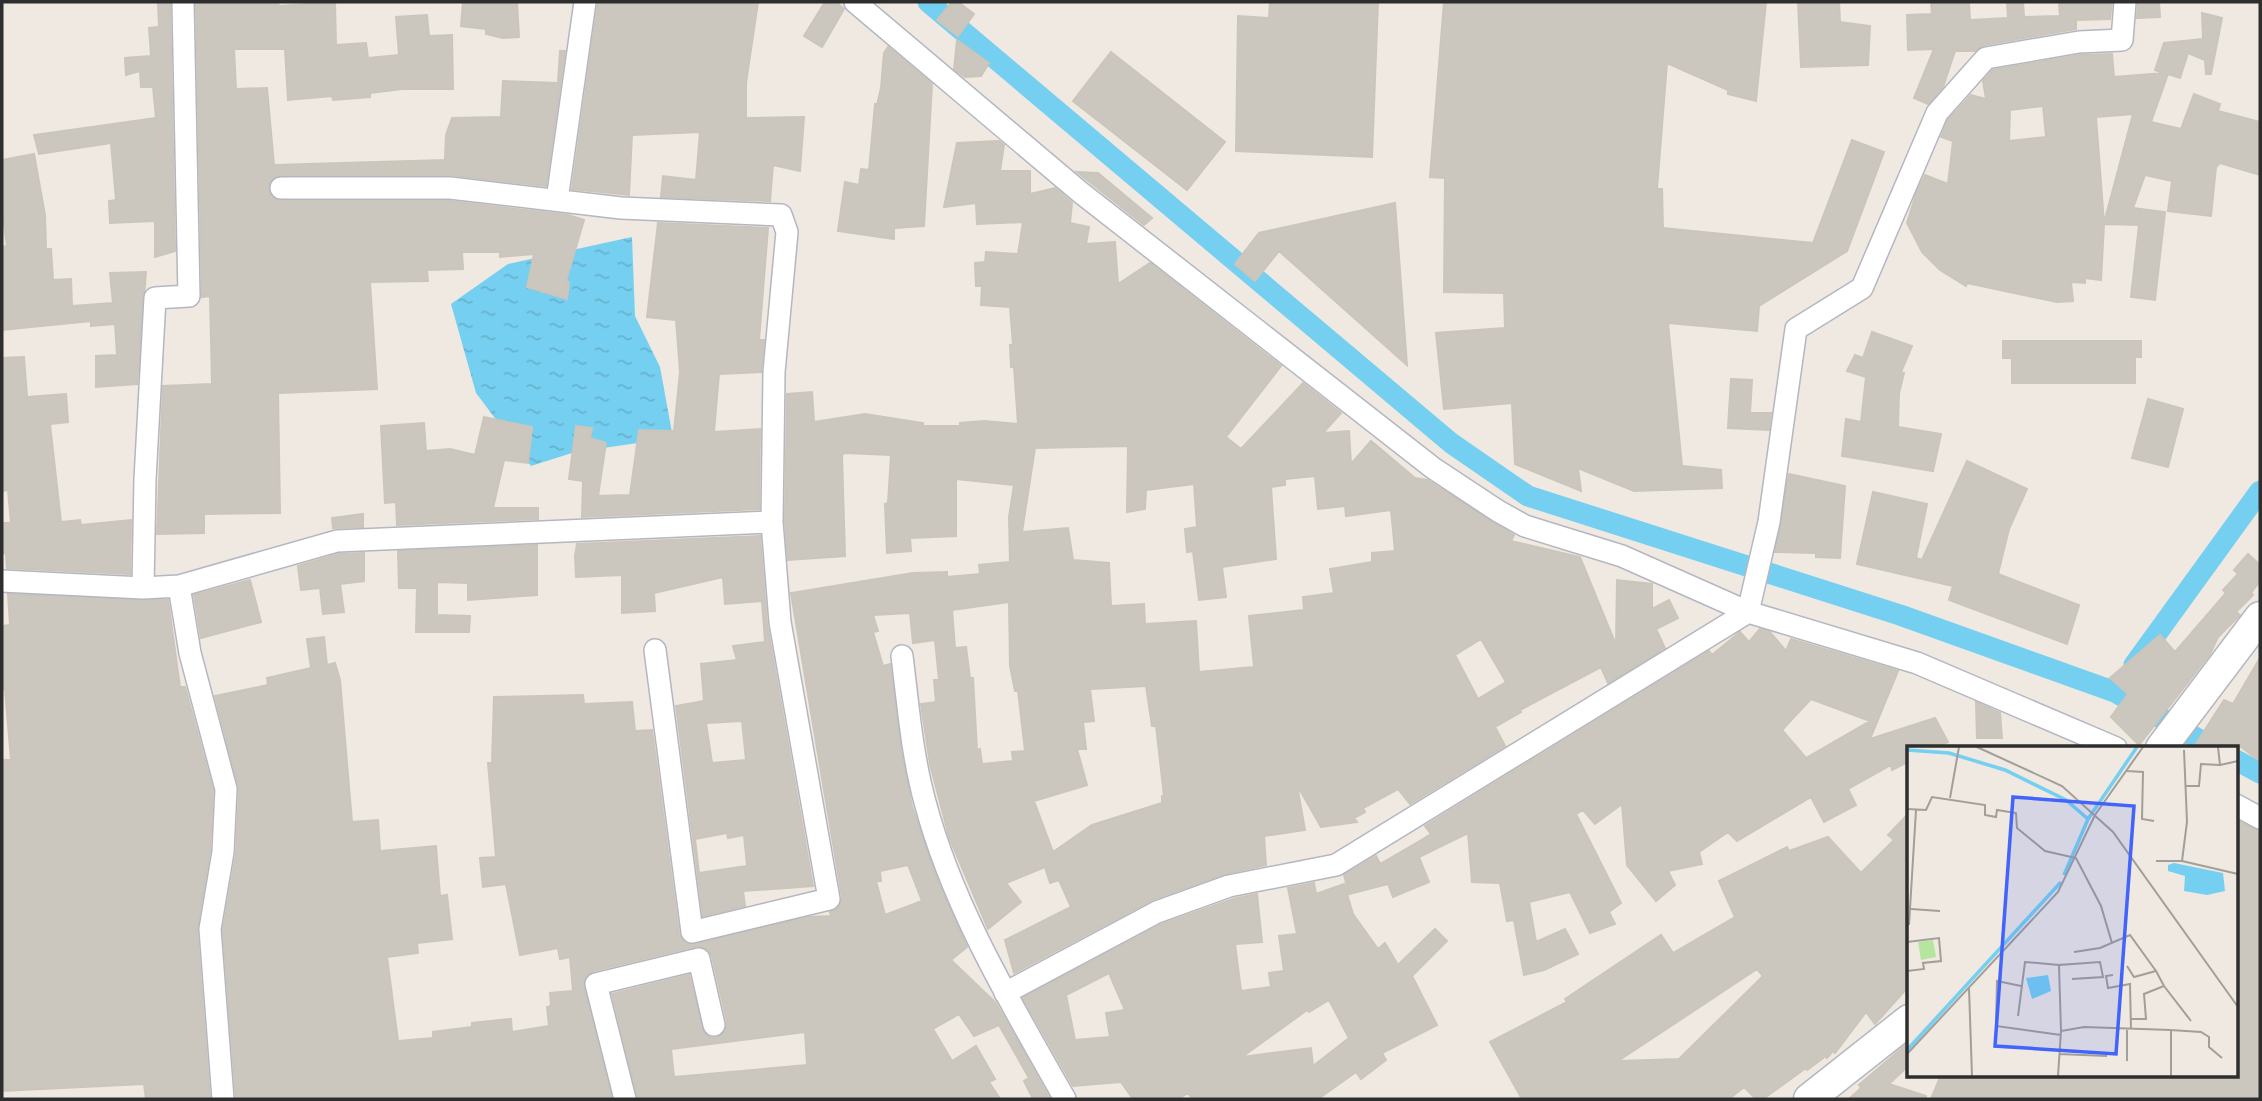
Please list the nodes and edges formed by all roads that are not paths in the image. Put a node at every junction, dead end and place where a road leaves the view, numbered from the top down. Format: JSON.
{"nodes":[{"id":1,"x":183,"y":2,"type":"edge"},
{"id":2,"x":585,"y":2,"type":"edge"},
{"id":3,"x":855,"y":2,"type":"edge"},
{"id":4,"x":2125,"y":2,"type":"edge"},
{"id":5,"x":281,"y":188,"type":"dead end"},
{"id":6,"x":557,"y":200,"type":"junction"},
{"id":7,"x":772,"y":522,"type":"junction"},
{"id":8,"x":2,"y":581,"type":"edge"},
{"id":9,"x":179,"y":586,"type":"junction"},
{"id":10,"x":143,"y":588,"type":"junction"},
{"id":11,"x":1748,"y":612,"type":"junction"},
{"id":12,"x":2260,"y":617,"type":"edge"},
{"id":13,"x":655,"y":650,"type":"dead end"},
{"id":14,"x":902,"y":656,"type":"dead end"},
{"id":15,"x":2114,"y":746,"type":"edge"},
{"id":16,"x":2162,"y":746,"type":"edge"},
{"id":17,"x":2238,"y":806,"type":"edge"},
{"id":18,"x":2260,"y":818,"type":"edge"},
{"id":19,"x":1005,"y":993,"type":"junction"},
{"id":20,"x":1907,"y":1022,"type":"edge"},
{"id":21,"x":714,"y":1025,"type":"dead end"},
{"id":22,"x":223,"y":1099,"type":"edge"},
{"id":23,"x":625,"y":1099,"type":"edge"},
{"id":24,"x":1065,"y":1099,"type":"edge"},
{"id":25,"x":1809,"y":1099,"type":"edge"}],
"edges":[{"from":1,"to":10,"type":"street"},
{"from":2,"to":6,"type":"street"},
{"from":3,"to":11,"type":"street"},
{"from":4,"to":11,"type":"street"},
{"from":5,"to":6,"type":"street"},
{"from":6,"to":7,"type":"street"},
{"from":7,"to":9,"type":"street"},
{"from":7,"to":13,"type":"street"},
{"from":8,"to":10,"type":"street"},
{"from":9,"to":10,"type":"street"},
{"from":9,"to":22,"type":"street"},
{"from":11,"to":15,"type":"street"},
{"from":11,"to":19,"type":"street"},
{"from":12,"to":16,"type":"street"},
{"from":14,"to":19,"type":"street"},
{"from":17,"to":18,"type":"street"},
{"from":19,"to":24,"type":"street"},
{"from":20,"to":25,"type":"street"},
{"from":21,"to":23,"type":"street"}]}
